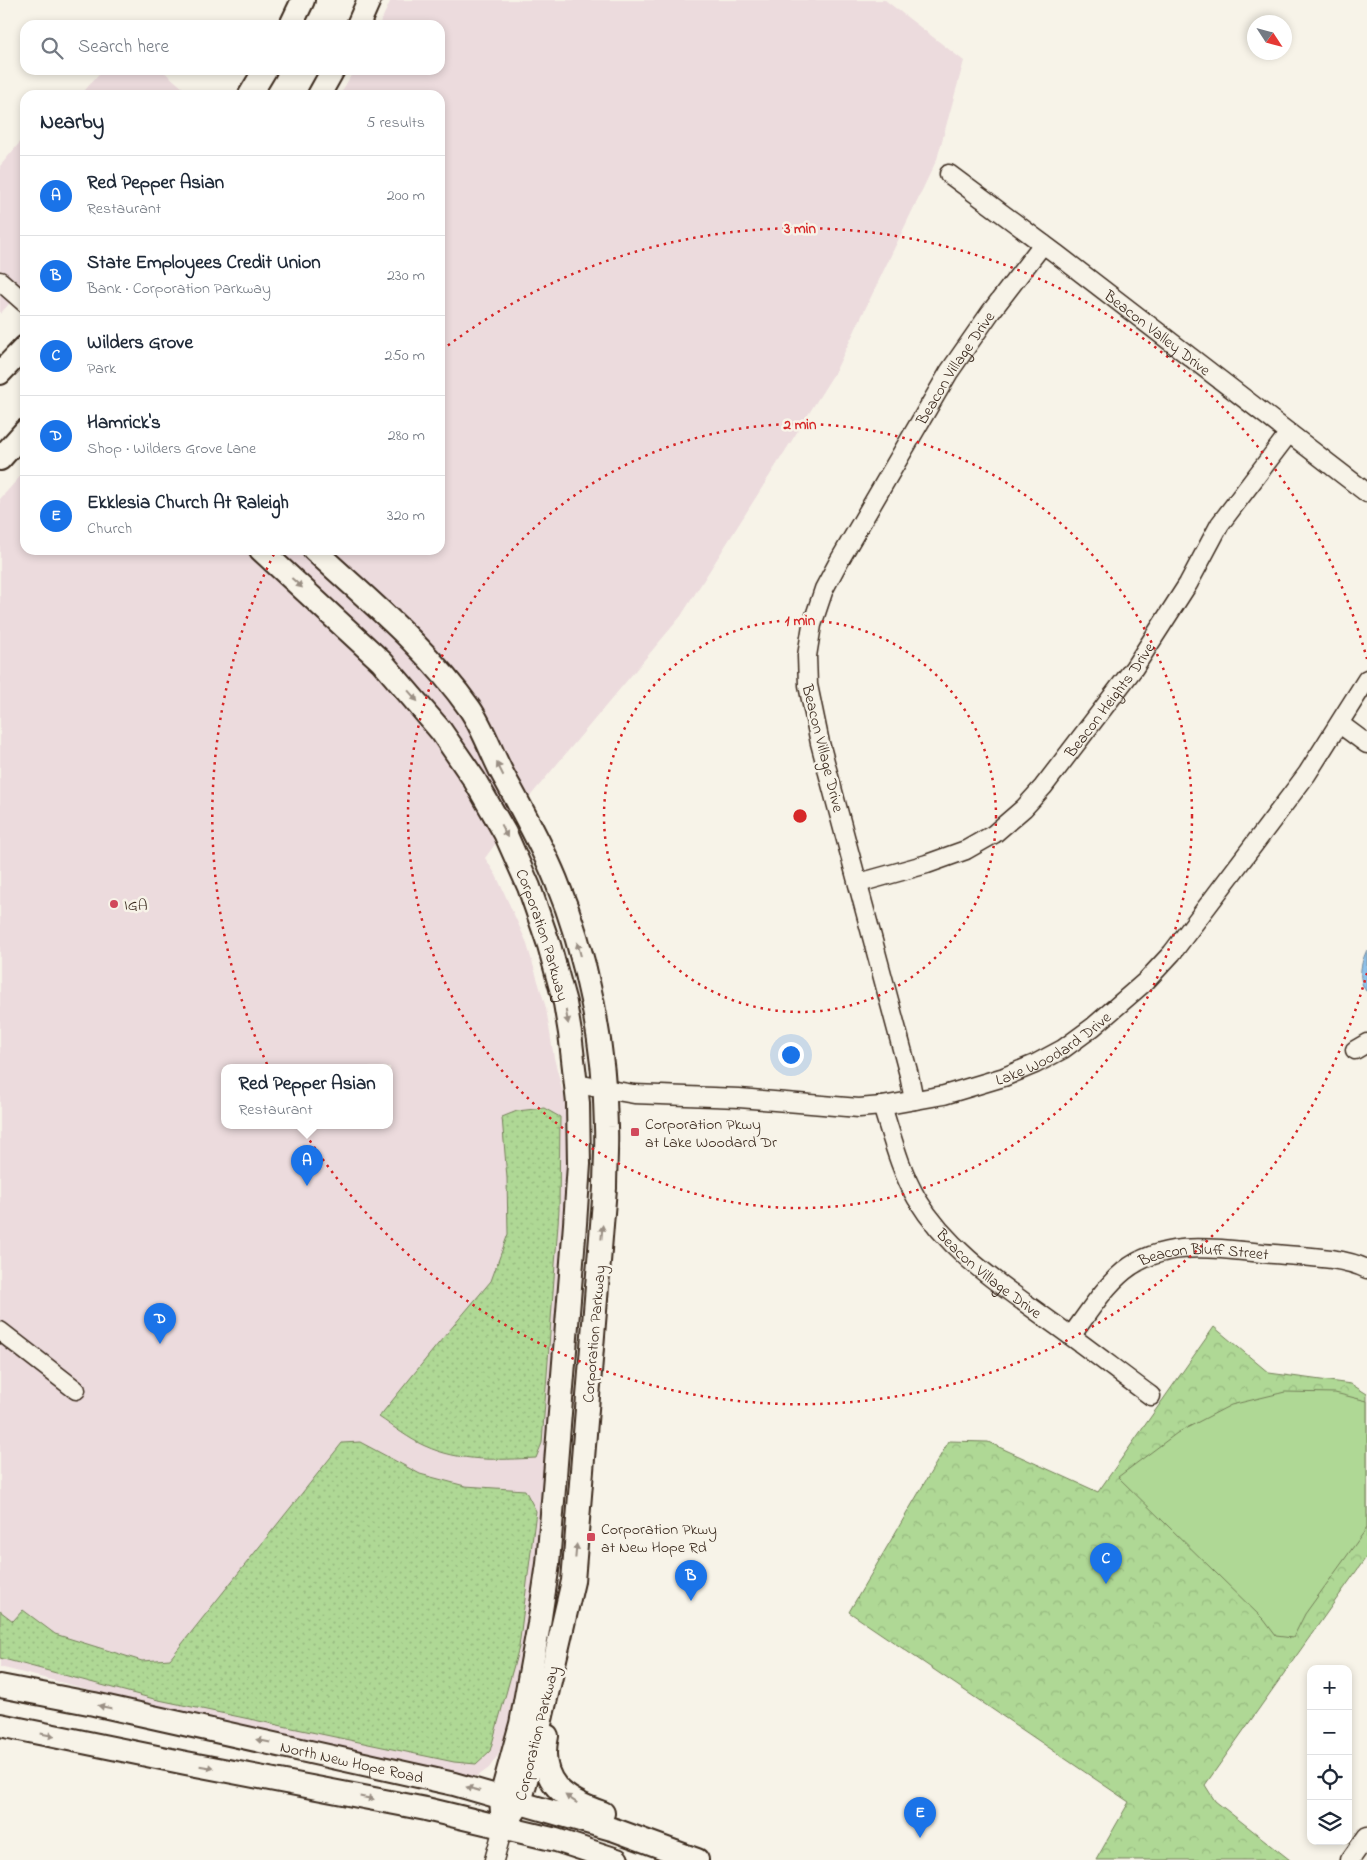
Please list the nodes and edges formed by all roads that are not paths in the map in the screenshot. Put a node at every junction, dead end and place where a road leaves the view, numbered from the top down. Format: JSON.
{"nodes":[{"id":1,"x":302,"y":0,"type":"edge"},
{"id":2,"x":368,"y":0,"type":"edge"},
{"id":3,"x":293,"y":20,"type":"edge"},
{"id":4,"x":360,"y":20,"type":"edge"},
{"id":5,"x":262,"y":75,"type":"edge"},
{"id":6,"x":330,"y":75,"type":"edge"},
{"id":7,"x":253,"y":90,"type":"edge"},
{"id":8,"x":322,"y":90,"type":"edge"},
{"id":9,"x":949,"y":174,"type":"dead end"},
{"id":10,"x":1043,"y":244,"type":"junction"},
{"id":11,"x":0,"y":281,"type":"edge"},
{"id":12,"x":20,"y":299,"type":"edge"},
{"id":13,"x":20,"y":353,"type":"edge"},
{"id":14,"x":0,"y":373,"type":"edge"},
{"id":15,"x":1289,"y":433,"type":"junction"},
{"id":16,"x":20,"y":437,"type":"edge"},
{"id":17,"x":0,"y":459,"type":"edge"},
{"id":18,"x":1367,"y":492,"type":"edge"},
{"id":19,"x":266,"y":555,"type":"edge"},
{"id":20,"x":319,"y":555,"type":"edge"},
{"id":21,"x":1367,"y":679,"type":"edge"},
{"id":22,"x":1340,"y":724,"type":"junction"},
{"id":23,"x":1367,"y":744,"type":"edge"},
{"id":24,"x":859,"y":883,"type":"junction"},
{"id":25,"x":576,"y":1084,"type":"junction"},
{"id":26,"x":603,"y":1089,"type":"junction"},
{"id":27,"x":914,"y":1100,"type":"junction"},
{"id":28,"x":882,"y":1106,"type":"junction"},
{"id":29,"x":1367,"y":1269,"type":"edge"},
{"id":30,"x":0,"y":1331,"type":"edge"},
{"id":31,"x":1071,"y":1336,"type":"junction"},
{"id":32,"x":76,"y":1390,"type":"dead end"},
{"id":33,"x":1151,"y":1396,"type":"dead end"},
{"id":34,"x":573,"y":1580,"type":"junction"},
{"id":35,"x":0,"y":1686,"type":"edge"},
{"id":36,"x":0,"y":1725,"type":"edge"},
{"id":37,"x":510,"y":1800,"type":"junction"},
{"id":38,"x":503,"y":1828,"type":"junction"},
{"id":39,"x":1367,"y":1836,"type":"edge"},
{"id":40,"x":494,"y":1860,"type":"edge"},
{"id":41,"x":617,"y":1860,"type":"edge"},
{"id":42,"x":697,"y":1860,"type":"edge"},
{"id":43,"x":710,"y":1860,"type":"edge"},
{"id":44,"x":1350,"y":1860,"type":"edge"}],
"edges":[{"from":1,"to":3,"type":"main road"},
{"from":2,"to":4,"type":"main road"},
{"from":5,"to":7,"type":"main road"},
{"from":6,"to":8,"type":"main road"},
{"from":9,"to":10,"type":"street","name":"Beacon Valley Drive"},
{"from":10,"to":15,"type":"street","name":"Beacon Valley Drive"},
{"from":10,"to":24,"type":"street","name":"Beacon Village Drive"},
{"from":11,"to":12,"type":"street"},
{"from":13,"to":14,"type":"main road"},
{"from":15,"to":18,"type":"street","name":"Beacon Valley Drive"},
{"from":15,"to":24,"type":"street","name":"Beacon Heights Drive"},
{"from":16,"to":17,"type":"main road"},
{"from":19,"to":25,"type":"main road","name":"Corporation Parkway","one_way":true},
{"from":26,"to":20,"type":"main road","name":"Corporation Parkway","one_way":true},
{"from":21,"to":22,"type":"street","name":"Lake Woodard Drive"},
{"from":22,"to":23,"type":"street"},
{"from":22,"to":27,"type":"street","name":"Lake Woodard Drive"},
{"from":24,"to":27,"type":"street","name":"Beacon Village Drive"},
{"from":25,"to":26,"type":"street","name":"Lake Woodard Drive"},
{"from":25,"to":37,"type":"main road","name":"Corporation Parkway"},
{"from":26,"to":28,"type":"street","name":"Lake Woodard Drive"},
{"from":34,"to":26,"type":"main road","name":"Corporation Parkway","one_way":true},
{"from":27,"to":28,"type":"street","name":"Lake Woodard Drive"},
{"from":28,"to":31,"type":"street","name":"Beacon Village Drive"},
{"from":29,"to":31,"type":"street","name":"Beacon Bluff Street"},
{"from":30,"to":32,"type":"street"},
{"from":31,"to":33,"type":"street","name":"Beacon Village Drive"},
{"from":34,"to":37,"type":"main road","name":"Corporation Parkway"},
{"from":43,"to":34,"type":"main road","one_way":true},
{"from":37,"to":35,"type":"main road","name":"North New Hope Road","one_way":true},
{"from":36,"to":38,"type":"main road","name":"North New Hope Road","one_way":true},
{"from":37,"to":38,"type":"main road","name":"Corporation Parkway"},
{"from":37,"to":42,"type":"main road","name":"North New Hope Road"},
{"from":38,"to":40,"type":"street"},
{"from":38,"to":41,"type":"main road","name":"North New Hope Road"},
{"from":39,"to":44,"type":"street"}]}
